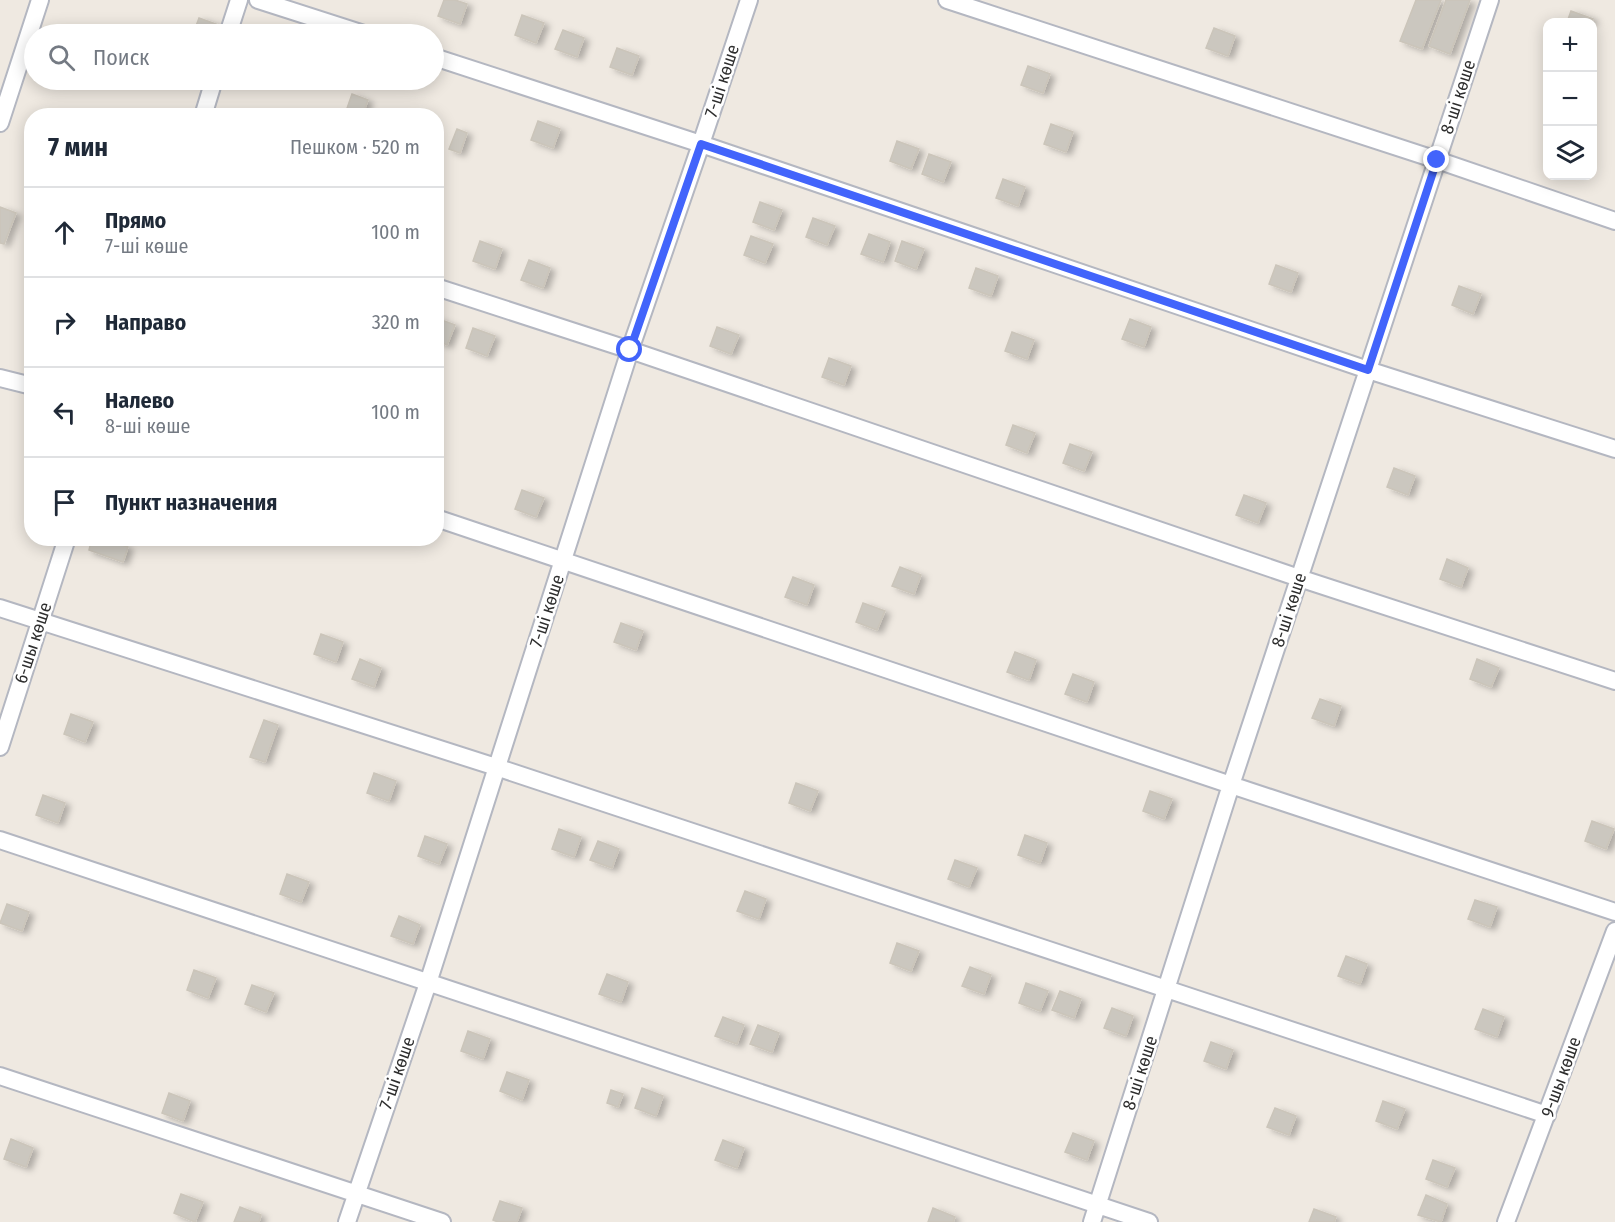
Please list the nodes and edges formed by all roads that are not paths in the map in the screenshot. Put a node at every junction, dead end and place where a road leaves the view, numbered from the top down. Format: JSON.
{"nodes":[{"id":1,"x":40,"y":0,"type":"edge"},
{"id":2,"x":239,"y":0,"type":"edge"},
{"id":3,"x":258,"y":0,"type":"edge"},
{"id":4,"x":748,"y":0,"type":"edge"},
{"id":5,"x":947,"y":0,"type":"edge"},
{"id":6,"x":1490,"y":0,"type":"edge"},
{"id":7,"x":32,"y":24,"type":"edge"},
{"id":8,"x":231,"y":24,"type":"edge"},
{"id":9,"x":333,"y":24,"type":"edge"},
{"id":10,"x":24,"y":49,"type":"edge"},
{"id":11,"x":444,"y":60,"type":"edge"},
{"id":12,"x":211,"y":90,"type":"edge"},
{"id":13,"x":205,"y":108,"type":"edge"},
{"id":14,"x":0,"y":123,"type":"edge"},
{"id":15,"x":701,"y":144,"type":"junction"},
{"id":16,"x":1437,"y":160,"type":"junction"},
{"id":17,"x":1615,"y":221,"type":"edge"},
{"id":18,"x":444,"y":291,"type":"edge"},
{"id":19,"x":630,"y":350,"type":"junction"},
{"id":20,"x":1368,"y":370,"type":"junction"},
{"id":21,"x":0,"y":378,"type":"edge"},
{"id":22,"x":24,"y":384,"type":"edge"},
{"id":23,"x":1615,"y":449,"type":"edge"},
{"id":24,"x":444,"y":521,"type":"edge"},
{"id":25,"x":64,"y":546,"type":"edge"},
{"id":26,"x":564,"y":562,"type":"junction"},
{"id":27,"x":1299,"y":578,"type":"junction"},
{"id":28,"x":0,"y":608,"type":"edge"},
{"id":29,"x":41,"y":620,"type":"junction"},
{"id":30,"x":1615,"y":681,"type":"edge"},
{"id":31,"x":0,"y":747,"type":"edge"},
{"id":32,"x":496,"y":767,"type":"junction"},
{"id":33,"x":1231,"y":786,"type":"junction"},
{"id":34,"x":0,"y":840,"type":"edge"},
{"id":35,"x":1615,"y":912,"type":"edge"},
{"id":36,"x":1615,"y":932,"type":"edge"},
{"id":37,"x":428,"y":983,"type":"junction"},
{"id":38,"x":1166,"y":990,"type":"junction"},
{"id":39,"x":0,"y":1076,"type":"edge"},
{"id":40,"x":1547,"y":1115,"type":"junction"},
{"id":41,"x":356,"y":1193,"type":"junction"},
{"id":42,"x":1098,"y":1205,"type":"junction"},
{"id":43,"x":346,"y":1222,"type":"edge"},
{"id":44,"x":442,"y":1222,"type":"edge"},
{"id":45,"x":1092,"y":1222,"type":"edge"},
{"id":46,"x":1149,"y":1222,"type":"edge"},
{"id":47,"x":1506,"y":1222,"type":"edge"}],
"edges":[{"from":1,"to":7,"type":"lane"},
{"from":2,"to":8,"type":"lane"},
{"from":3,"to":9,"type":"lane"},
{"from":4,"to":15,"type":"lane","name":"7-ші көше"},
{"from":5,"to":16,"type":"lane"},
{"from":6,"to":16,"type":"lane","name":"8-ші көше"},
{"from":10,"to":14,"type":"lane"},
{"from":11,"to":15,"type":"lane"},
{"from":12,"to":13,"type":"lane"},
{"from":15,"to":19,"type":"lane","name":"7-ші көше"},
{"from":15,"to":20,"type":"lane"},
{"from":16,"to":17,"type":"lane"},
{"from":16,"to":20,"type":"lane","name":"8-ші көше"},
{"from":18,"to":19,"type":"lane"},
{"from":19,"to":26,"type":"lane","name":"7-ші көше"},
{"from":19,"to":27,"type":"lane"},
{"from":20,"to":23,"type":"lane"},
{"from":20,"to":27,"type":"lane","name":"8-ші көше"},
{"from":21,"to":22,"type":"lane"},
{"from":24,"to":26,"type":"lane"},
{"from":25,"to":29,"type":"lane","name":"6-шы көше"},
{"from":26,"to":32,"type":"lane","name":"7-ші көше"},
{"from":26,"to":33,"type":"lane"},
{"from":27,"to":30,"type":"lane"},
{"from":27,"to":33,"type":"lane","name":"8-ші көше"},
{"from":28,"to":29,"type":"lane"},
{"from":29,"to":31,"type":"lane","name":"6-шы көше"},
{"from":29,"to":32,"type":"lane"},
{"from":32,"to":37,"type":"lane","name":"7-ші көше"},
{"from":32,"to":38,"type":"lane"},
{"from":33,"to":35,"type":"lane"},
{"from":33,"to":38,"type":"lane","name":"8-ші көше"},
{"from":34,"to":37,"type":"lane"},
{"from":36,"to":40,"type":"lane","name":"9-шы көше"},
{"from":37,"to":41,"type":"lane","name":"7-ші көше"},
{"from":37,"to":42,"type":"lane"},
{"from":38,"to":40,"type":"lane"},
{"from":38,"to":42,"type":"lane","name":"8-ші көше"},
{"from":39,"to":41,"type":"lane"},
{"from":40,"to":47,"type":"lane","name":"9-шы көше"},
{"from":41,"to":43,"type":"lane","name":"7-ші көше"},
{"from":41,"to":44,"type":"lane"},
{"from":42,"to":45,"type":"lane","name":"8-ші көше"},
{"from":42,"to":46,"type":"lane"}]}
